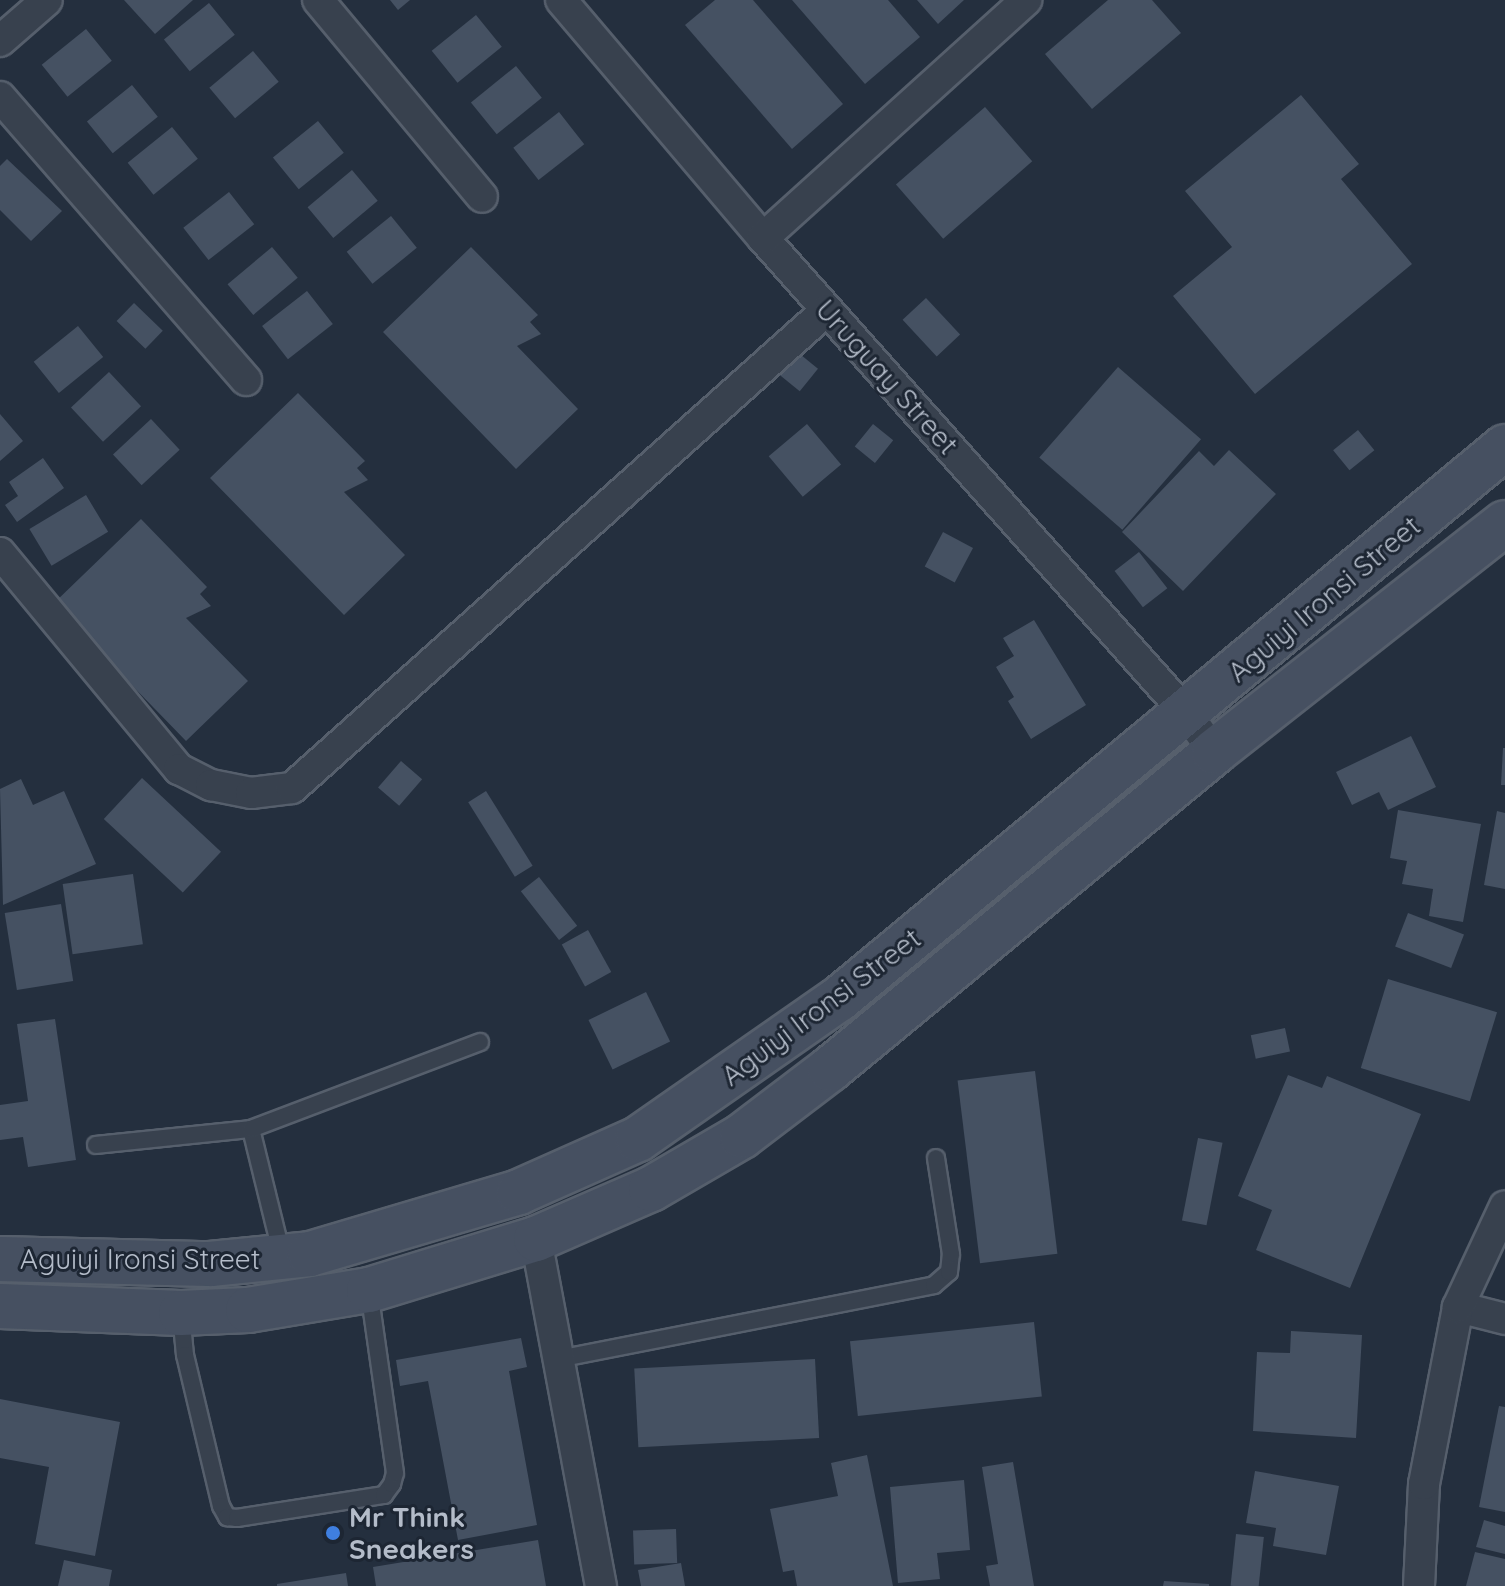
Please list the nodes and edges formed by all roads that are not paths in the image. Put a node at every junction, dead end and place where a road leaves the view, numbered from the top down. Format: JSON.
{"nodes":[{"id":1,"x":47,"y":0,"type":"edge"},
{"id":2,"x":318,"y":0,"type":"edge"},
{"id":3,"x":561,"y":0,"type":"edge"},
{"id":4,"x":1026,"y":0,"type":"edge"},
{"id":5,"x":0,"y":41,"type":"edge"},
{"id":6,"x":0,"y":97,"type":"edge"},
{"id":7,"x":482,"y":197,"type":"dead end"},
{"id":8,"x":763,"y":238,"type":"junction"},
{"id":9,"x":827,"y":310,"type":"junction"},
{"id":10,"x":246,"y":380,"type":"dead end"},
{"id":11,"x":1505,"y":447,"type":"edge"},
{"id":12,"x":1505,"y":523,"type":"edge"},
{"id":13,"x":0,"y":553,"type":"edge"},
{"id":14,"x":1187,"y":714,"type":"junction"},
{"id":15,"x":1214,"y":752,"type":"junction"},
{"id":16,"x":480,"y":1042,"type":"dead end"},
{"id":17,"x":251,"y":1129,"type":"junction"},
{"id":18,"x":96,"y":1145,"type":"dead end"},
{"id":19,"x":936,"y":1158,"type":"dead end"},
{"id":20,"x":1505,"y":1206,"type":"edge"},
{"id":21,"x":536,"y":1239,"type":"junction"},
{"id":22,"x":282,"y":1257,"type":"junction"},
{"id":23,"x":0,"y":1259,"type":"edge"},
{"id":24,"x":369,"y":1290,"type":"junction"},
{"id":25,"x":0,"y":1306,"type":"edge"},
{"id":26,"x":1458,"y":1307,"type":"junction"},
{"id":27,"x":181,"y":1313,"type":"junction"},
{"id":28,"x":1505,"y":1319,"type":"edge"},
{"id":29,"x":558,"y":1359,"type":"junction"},
{"id":30,"x":601,"y":1586,"type":"edge"},
{"id":31,"x":1419,"y":1586,"type":"edge"}],
"edges":[{"from":1,"to":5,"type":"street"},
{"from":2,"to":7,"type":"street"},
{"from":3,"to":8,"type":"street","name":"Uruguay Street"},
{"from":4,"to":8,"type":"street"},
{"from":6,"to":10,"type":"street"},
{"from":8,"to":9,"type":"street","name":"Uruguay Street"},
{"from":9,"to":13,"type":"street"},
{"from":9,"to":14,"type":"street","name":"Uruguay Street"},
{"from":11,"to":14,"type":"main road","name":"Aguiyi Ironsi Street"},
{"from":12,"to":15,"type":"main road","name":"Aguiyi Ironsi Street"},
{"from":14,"to":15,"type":"street","name":"Uruguay Street"},
{"from":14,"to":22,"type":"main road","name":"Aguiyi Ironsi Street"},
{"from":15,"to":21,"type":"main road","name":"Aguiyi Ironsi Street"},
{"from":16,"to":17,"type":"lane"},
{"from":17,"to":18,"type":"lane"},
{"from":17,"to":22,"type":"lane"},
{"from":19,"to":29,"type":"lane"},
{"from":20,"to":26,"type":"street"},
{"from":21,"to":24,"type":"main road","name":"Aguiyi Ironsi Street"},
{"from":21,"to":29,"type":"street"},
{"from":22,"to":23,"type":"main road","name":"Aguiyi Ironsi Street"},
{"from":24,"to":27,"type":"main road","name":"Aguiyi Ironsi Street"},
{"from":24,"to":27,"type":"lane"},
{"from":25,"to":27,"type":"main road","name":"Aguiyi Ironsi Street"},
{"from":26,"to":28,"type":"street"},
{"from":26,"to":31,"type":"street"},
{"from":29,"to":30,"type":"street"}]}
